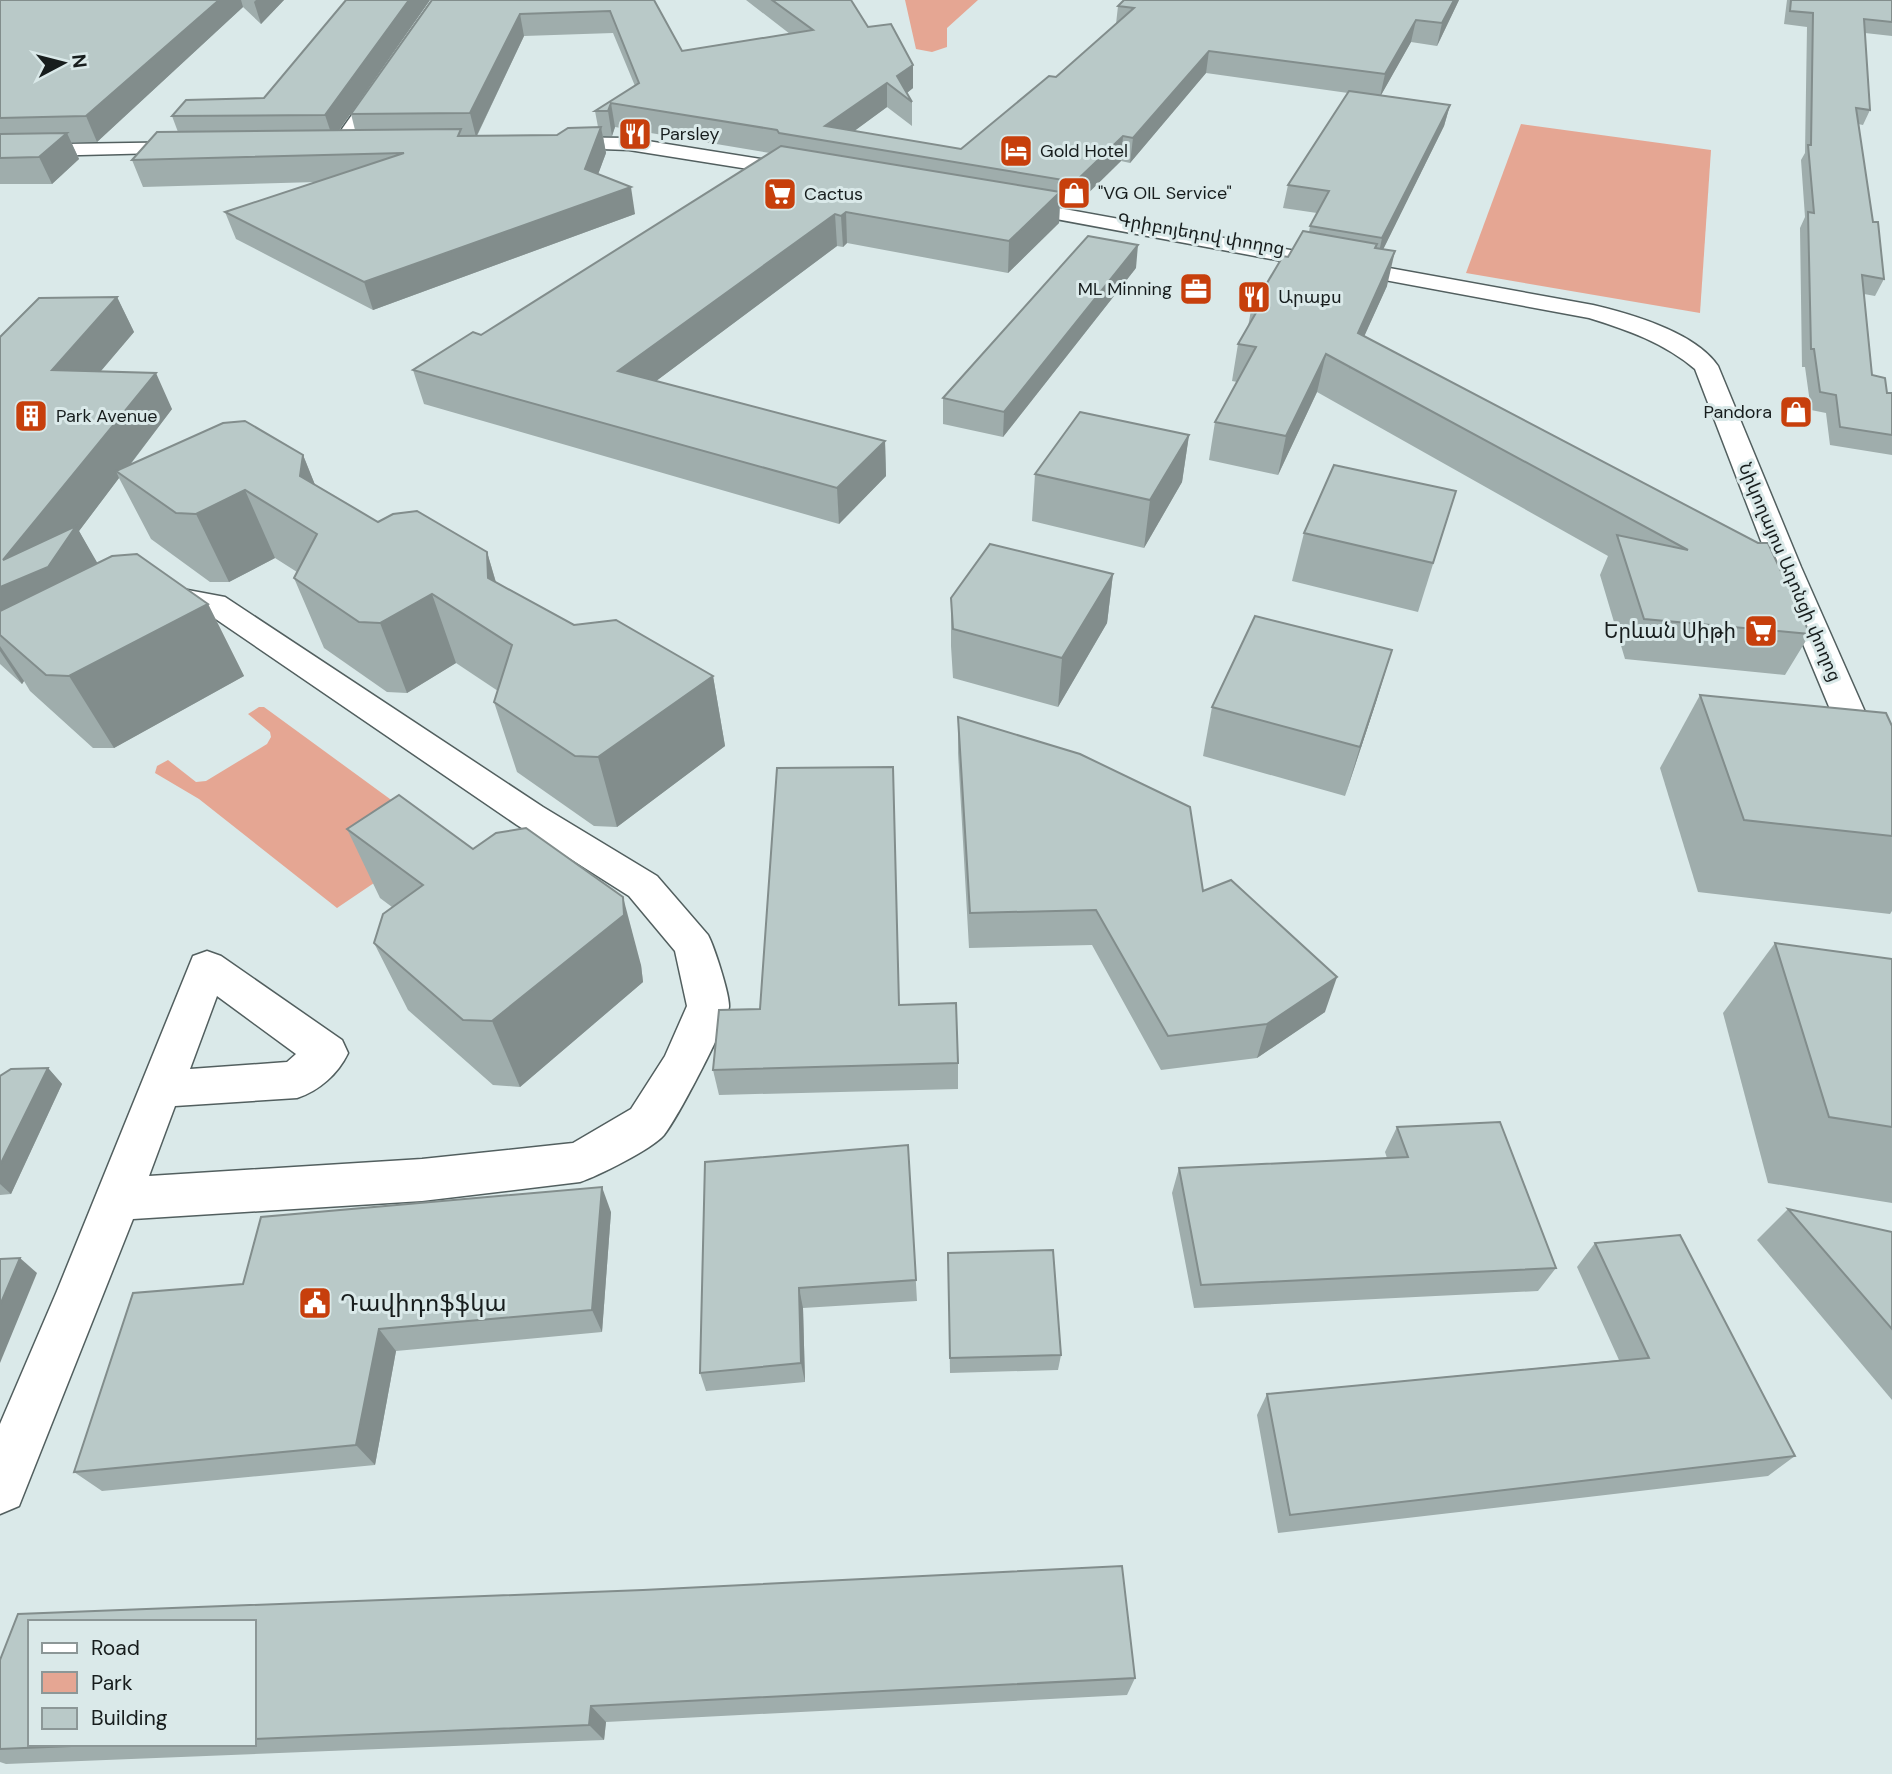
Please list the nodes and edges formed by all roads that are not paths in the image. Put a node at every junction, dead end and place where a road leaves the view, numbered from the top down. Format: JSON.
{"nodes":[{"id":1,"x":441,"y":0,"type":"edge"},
{"id":2,"x":530,"y":142,"type":"edge"},
{"id":3,"x":368,"y":143,"type":"edge"},
{"id":4,"x":218,"y":146,"type":"edge"},
{"id":5,"x":0,"y":149,"type":"edge"},
{"id":6,"x":829,"y":173,"type":"edge"},
{"id":7,"x":990,"y":199,"type":"edge"},
{"id":8,"x":1678,"y":339,"type":"joint"},
{"id":9,"x":1796,"y":568,"type":"junction"},
{"id":10,"x":117,"y":604,"type":"edge"},
{"id":11,"x":1892,"y":762,"type":"edge"},
{"id":12,"x":1892,"y":815,"type":"edge"},
{"id":13,"x":160,"y":1088,"type":"dead end"},
{"id":14,"x":118,"y":1199,"type":"junction"},
{"id":15,"x":0,"y":1487,"type":"edge"}],
"edges":[{"from":1,"to":3,"type":"street"},
{"from":2,"to":6,"type":"street"},
{"from":4,"to":5,"type":"street"},
{"from":7,"to":8,"type":"street","name":"Գրիբոյեդով փողոց"},
{"from":8,"to":9,"type":"street","name":"Նիկողայոս Ադոնցի փողոց"},
{"from":9,"to":11,"type":"street","name":"Նիկողայոս Ադոնցի փողոց"},
{"from":9,"to":12,"type":"street","name":"Նիկողայոս Ադոնցի փողոց"},
{"from":10,"to":14,"type":"street"},
{"from":13,"to":14,"type":"street"},
{"from":14,"to":15,"type":"street"}]}
